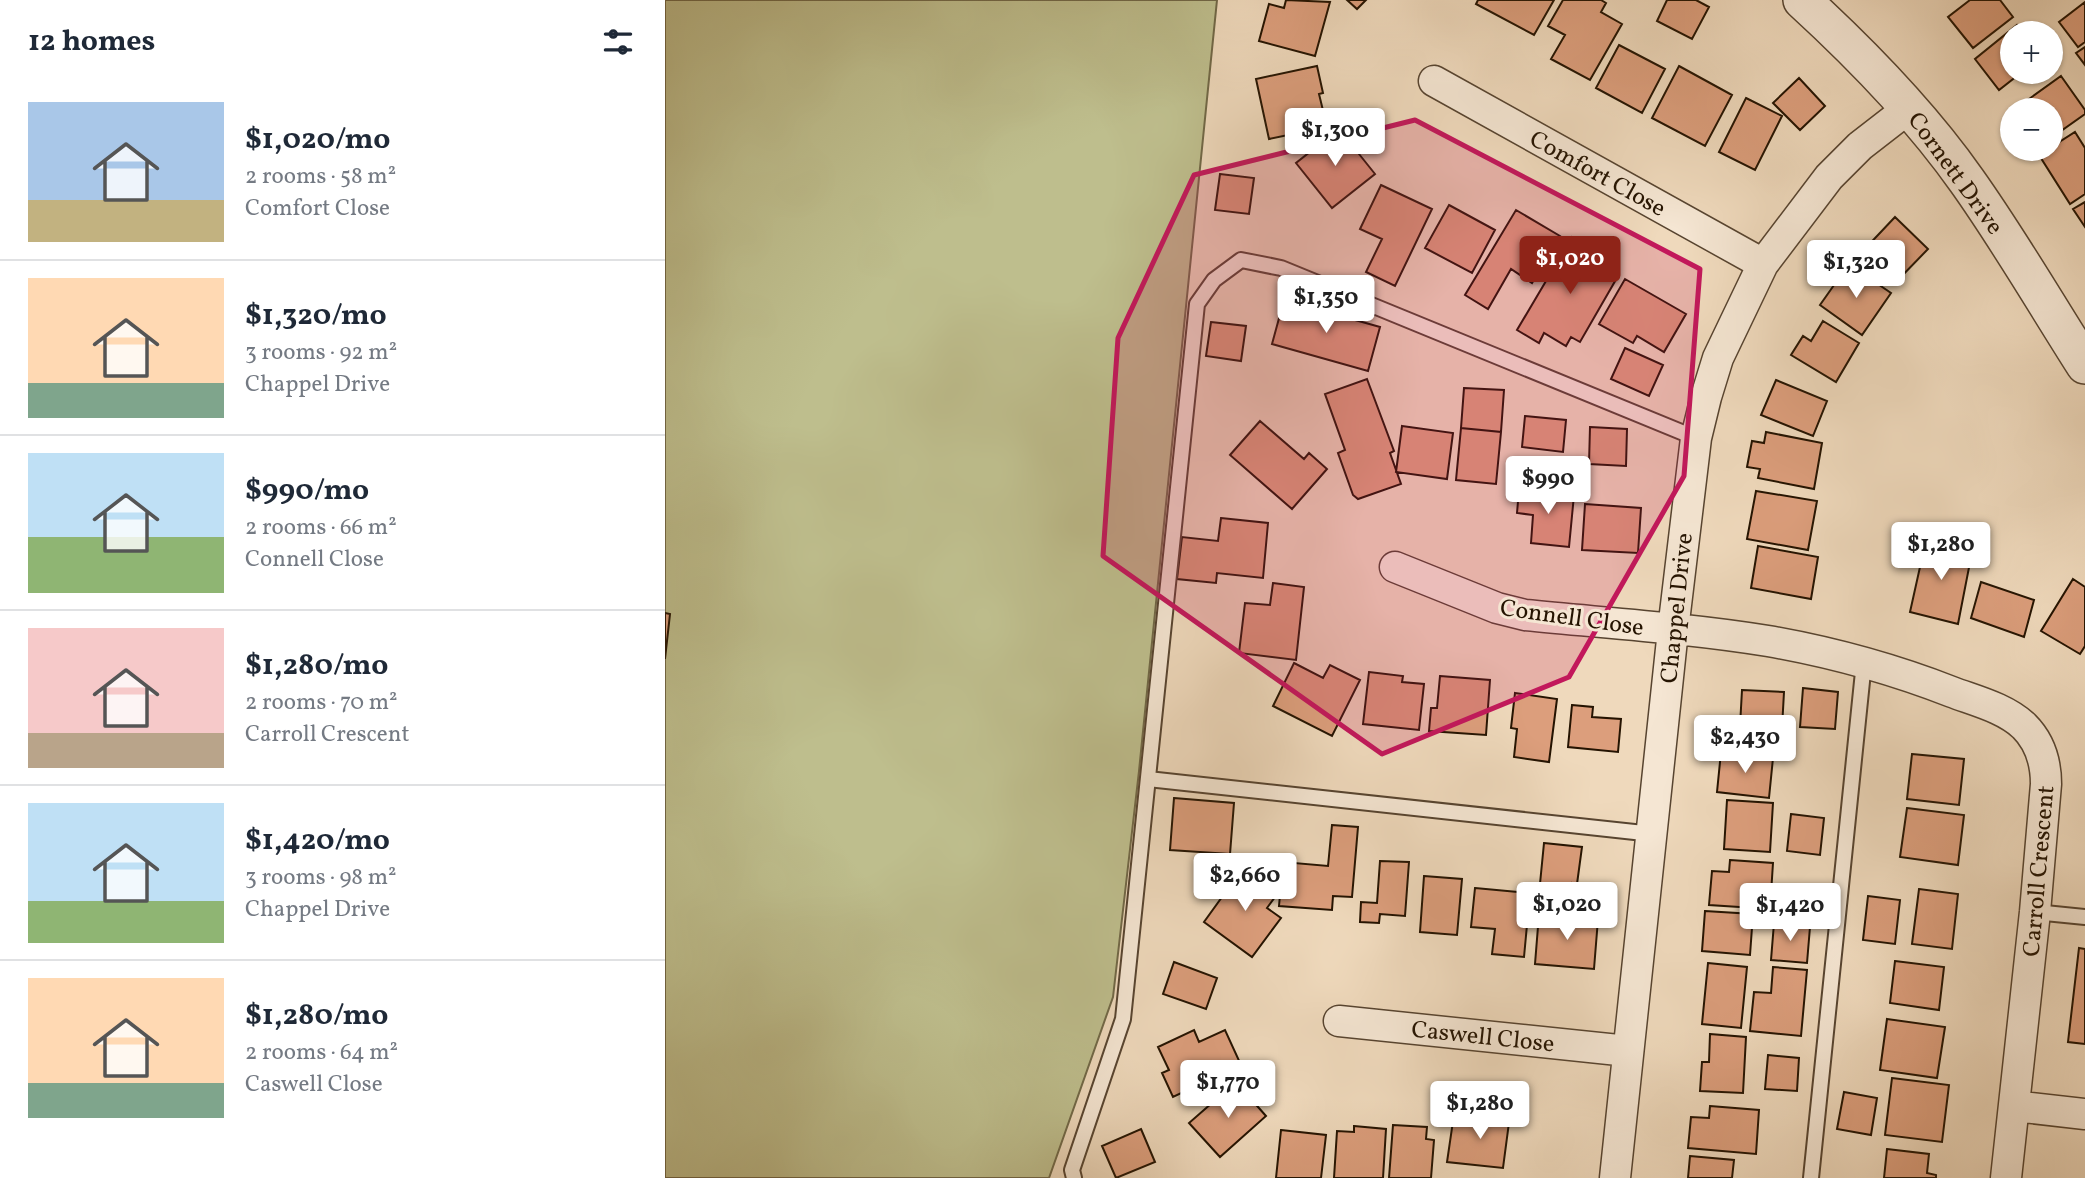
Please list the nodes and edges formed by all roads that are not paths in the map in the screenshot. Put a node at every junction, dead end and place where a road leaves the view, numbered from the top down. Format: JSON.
{"nodes":[{"id":1,"x":1802,"y":0,"type":"edge"},
{"id":2,"x":1434,"y":81,"type":"dead end"},
{"id":3,"x":1909,"y":108,"type":"junction"},
{"id":4,"x":1763,"y":264,"type":"junction"},
{"id":5,"x":2085,"y":365,"type":"edge"},
{"id":6,"x":1696,"y":438,"type":"junction"},
{"id":7,"x":1395,"y":567,"type":"dead end"},
{"id":8,"x":1673,"y":630,"type":"junction"},
{"id":9,"x":1864,"y":662,"type":"junction"},
{"id":10,"x":1148,"y":779,"type":"junction"},
{"id":11,"x":1653,"y":834,"type":"junction"},
{"id":12,"x":2035,"y":912,"type":"junction"},
{"id":13,"x":2085,"y":917,"type":"edge"},
{"id":14,"x":1339,"y":1021,"type":"dead end"},
{"id":15,"x":1628,"y":1051,"type":"junction"},
{"id":16,"x":2014,"y":1106,"type":"junction"},
{"id":17,"x":2085,"y":1114,"type":"edge"},
{"id":18,"x":1074,"y":1178,"type":"edge"},
{"id":19,"x":1615,"y":1178,"type":"edge"},
{"id":20,"x":1811,"y":1178,"type":"edge"},
{"id":21,"x":2006,"y":1178,"type":"edge"}],
"edges":[{"from":1,"to":3,"type":"street","name":"Cornett Drive"},
{"from":2,"to":4,"type":"street","name":"Comfort Close"},
{"from":3,"to":4,"type":"street","name":"Chappel Drive"},
{"from":3,"to":5,"type":"street","name":"Cornett Drive"},
{"from":4,"to":6,"type":"street","name":"Chappel Drive"},
{"from":6,"to":8,"type":"street","name":"Chappel Drive"},
{"from":6,"to":10,"type":"lane"},
{"from":7,"to":8,"type":"street","name":"Connell Close"},
{"from":8,"to":9,"type":"street","name":"Carroll Crescent"},
{"from":8,"to":11,"type":"street","name":"Chappel Drive"},
{"from":9,"to":12,"type":"street","name":"Carroll Crescent"},
{"from":9,"to":20,"type":"lane"},
{"from":10,"to":11,"type":"lane"},
{"from":10,"to":18,"type":"lane"},
{"from":11,"to":15,"type":"street","name":"Chappel Drive"},
{"from":12,"to":13,"type":"lane"},
{"from":12,"to":16,"type":"street","name":"Carroll Crescent"},
{"from":14,"to":15,"type":"street","name":"Caswell Close"},
{"from":15,"to":19,"type":"street","name":"Chappel Drive"},
{"from":16,"to":17,"type":"street"},
{"from":16,"to":21,"type":"street","name":"Carroll Crescent"}]}
